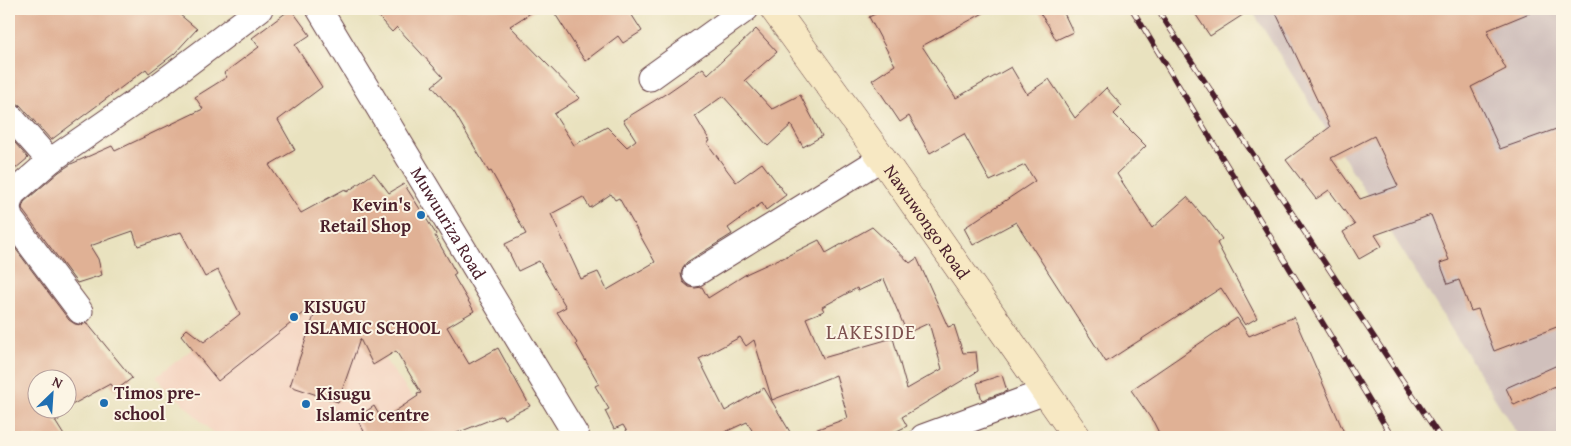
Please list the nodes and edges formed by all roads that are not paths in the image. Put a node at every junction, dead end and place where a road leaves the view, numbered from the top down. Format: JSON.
{"nodes":[{"id":1,"x":260,"y":9,"type":"edge"},
{"id":2,"x":319,"y":9,"type":"edge"},
{"id":3,"x":746,"y":9,"type":"edge"},
{"id":4,"x":774,"y":9,"type":"edge"},
{"id":5,"x":650,"y":78,"type":"dead end"},
{"id":6,"x":9,"y":115,"type":"edge"},
{"id":7,"x":882,"y":158,"type":"junction"},
{"id":8,"x":50,"y":161,"type":"junction"},
{"id":9,"x":9,"y":203,"type":"edge"},
{"id":10,"x":9,"y":212,"type":"edge"},
{"id":11,"x":695,"y":274,"type":"dead end"},
{"id":12,"x":80,"y":311,"type":"dead end"},
{"id":13,"x":1045,"y":392,"type":"junction"},
{"id":14,"x":937,"y":435,"type":"edge"},
{"id":15,"x":577,"y":437,"type":"edge"},
{"id":16,"x":1077,"y":437,"type":"edge"}],
"edges":[{"from":1,"to":8,"type":"street"},
{"from":2,"to":15,"type":"street","name":"Muwuuriza Road"},
{"from":3,"to":5,"type":"street"},
{"from":4,"to":7,"type":"street","name":"Nawuwongo Road"},
{"from":6,"to":8,"type":"street"},
{"from":7,"to":11,"type":"street"},
{"from":7,"to":13,"type":"street","name":"Nawuwongo Road"},
{"from":8,"to":9,"type":"street"},
{"from":10,"to":12,"type":"street"},
{"from":13,"to":14,"type":"street"},
{"from":13,"to":16,"type":"street","name":"Nawuwongo Road"}]}
